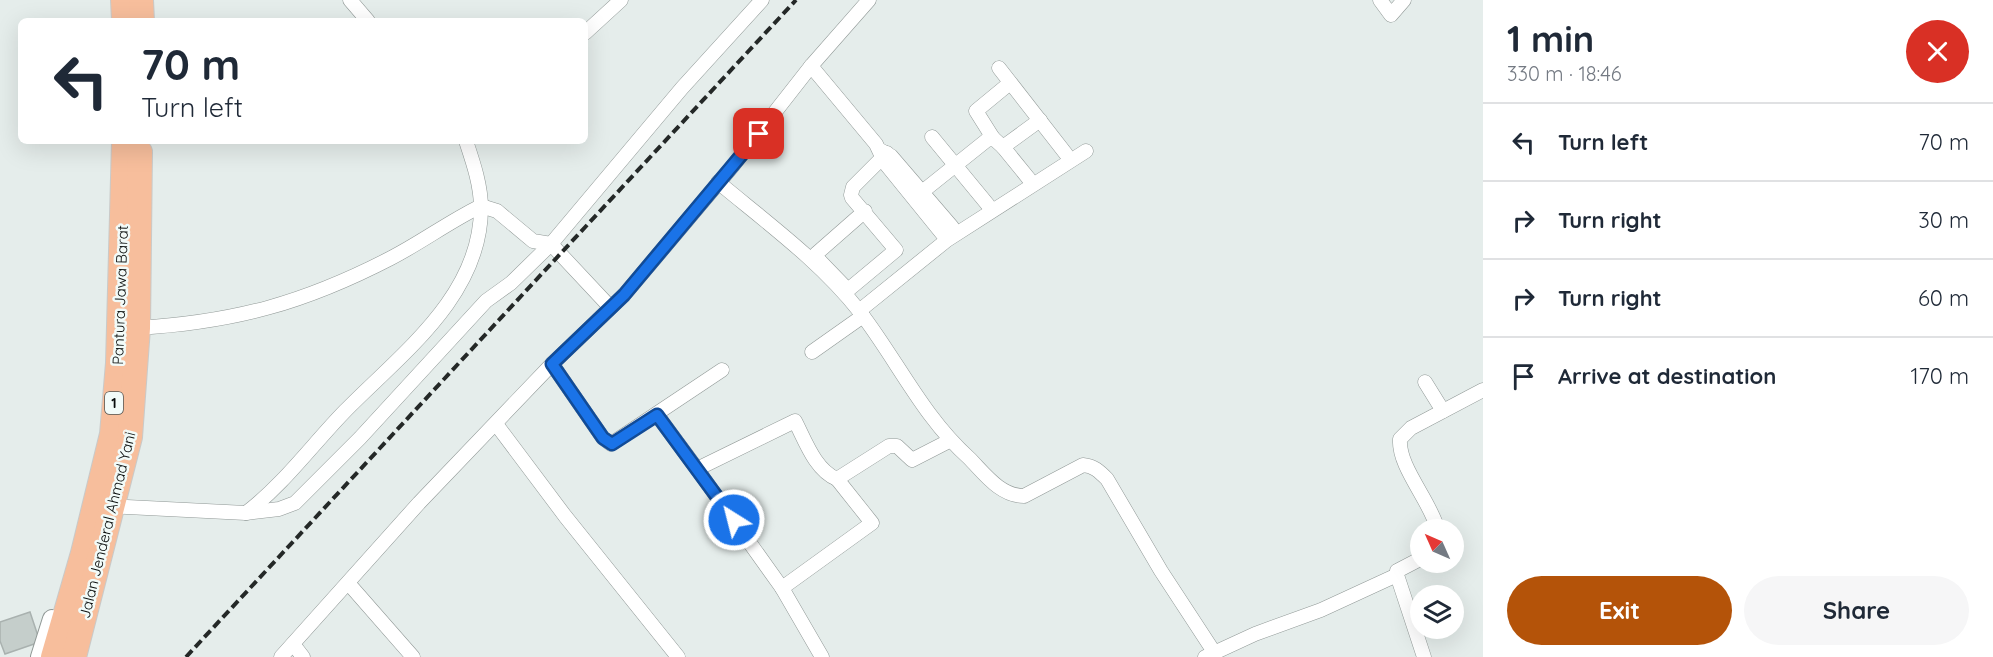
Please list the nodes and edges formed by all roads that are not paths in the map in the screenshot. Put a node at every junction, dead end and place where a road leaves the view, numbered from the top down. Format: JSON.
{"nodes":[{"id":1,"x":123,"y":0,"type":"edge"},
{"id":2,"x":141,"y":0,"type":"edge"},
{"id":3,"x":350,"y":0,"type":"edge"},
{"id":4,"x":621,"y":0,"type":"edge"},
{"id":5,"x":762,"y":0,"type":"edge"},
{"id":6,"x":869,"y":0,"type":"edge"},
{"id":7,"x":1380,"y":0,"type":"edge"},
{"id":8,"x":1404,"y":0,"type":"edge"},
{"id":9,"x":124,"y":18,"type":"edge"},
{"id":10,"x":142,"y":18,"type":"edge"},
{"id":11,"x":365,"y":18,"type":"edge"},
{"id":12,"x":588,"y":30,"type":"edge"},
{"id":13,"x":811,"y":66,"type":"junction"},
{"id":14,"x":999,"y":68,"type":"dead end"},
{"id":15,"x":1010,"y":83,"type":"junction"},
{"id":16,"x":1040,"y":120,"type":"junction"},
{"id":17,"x":932,"y":137,"type":"dead end"},
{"id":18,"x":998,"y":142,"type":"junction"},
{"id":19,"x":124,"y":144,"type":"edge"},
{"id":20,"x":140,"y":144,"type":"edge"},
{"id":21,"x":467,"y":144,"type":"edge"},
{"id":22,"x":1086,"y":151,"type":"dead end"},
{"id":23,"x":883,"y":153,"type":"junction"},
{"id":24,"x":1066,"y":154,"type":"dead end"},
{"id":25,"x":955,"y":166,"type":"junction"},
{"id":26,"x":1029,"y":179,"type":"dead end"},
{"id":27,"x":718,"y":182,"type":"junction"},
{"id":28,"x":988,"y":205,"type":"dead end"},
{"id":29,"x":481,"y":206,"type":"junction"},
{"id":30,"x":865,"y":211,"type":"junction"},
{"id":31,"x":551,"y":244,"type":"junction"},
{"id":32,"x":896,"y":250,"type":"junction"},
{"id":33,"x":907,"y":263,"type":"dead end"},
{"id":34,"x":610,"y":307,"type":"junction"},
{"id":35,"x":861,"y":314,"type":"junction"},
{"id":36,"x":138,"y":328,"type":"junction"},
{"id":37,"x":812,"y":352,"type":"dead end"},
{"id":38,"x":552,"y":364,"type":"junction"},
{"id":39,"x":722,"y":370,"type":"dead end"},
{"id":40,"x":1425,"y":382,"type":"dead end"},
{"id":41,"x":1483,"y":390,"type":"edge"},
{"id":42,"x":1443,"y":411,"type":"junction"},
{"id":43,"x":657,"y":415,"type":"junction"},
{"id":44,"x":496,"y":424,"type":"junction"},
{"id":45,"x":949,"y":441,"type":"junction"},
{"id":46,"x":697,"y":469,"type":"junction"},
{"id":47,"x":837,"y":479,"type":"junction"},
{"id":48,"x":105,"y":506,"type":"junction"},
{"id":49,"x":246,"y":513,"type":"junction"},
{"id":50,"x":1435,"y":519,"type":"edge"},
{"id":51,"x":88,"y":558,"type":"junction"},
{"id":52,"x":1410,"y":564,"type":"edge"},
{"id":53,"x":1397,"y":575,"type":"junction"},
{"id":54,"x":349,"y":584,"type":"junction"},
{"id":55,"x":782,"y":588,"type":"junction"},
{"id":56,"x":293,"y":644,"type":"junction"},
{"id":57,"x":1210,"y":654,"type":"edge"},
{"id":58,"x":40,"y":657,"type":"edge"},
{"id":59,"x":53,"y":657,"type":"edge"},
{"id":60,"x":74,"y":657,"type":"edge"},
{"id":61,"x":281,"y":657,"type":"edge"},
{"id":62,"x":303,"y":657,"type":"edge"},
{"id":63,"x":413,"y":657,"type":"edge"},
{"id":64,"x":678,"y":657,"type":"edge"},
{"id":65,"x":822,"y":657,"type":"edge"},
{"id":66,"x":1424,"y":657,"type":"edge"}],
"edges":[{"from":1,"to":9,"type":"highway"},
{"from":2,"to":10,"type":"highway"},
{"from":3,"to":11,"type":"street"},
{"from":4,"to":12,"type":"street"},
{"from":5,"to":31,"type":"street"},
{"from":6,"to":13,"type":"street"},
{"from":7,"to":8,"type":"street"},
{"from":13,"to":23,"type":"street"},
{"from":13,"to":27,"type":"street"},
{"from":14,"to":15,"type":"street"},
{"from":15,"to":16,"type":"street"},
{"from":15,"to":18,"type":"street"},
{"from":16,"to":18,"type":"street"},
{"from":16,"to":24,"type":"street"},
{"from":17,"to":25,"type":"street"},
{"from":18,"to":25,"type":"street"},
{"from":18,"to":26,"type":"street"},
{"from":19,"to":48,"type":"highway","name":"Pantura Jawa Barat","number":"1"},
{"from":20,"to":36,"type":"highway","name":"Jalan Jenderal Ahmad Yani","number":"1"},
{"from":21,"to":29,"type":"street"},
{"from":22,"to":35,"type":"street"},
{"from":23,"to":25,"type":"street"},
{"from":23,"to":30,"type":"street"},
{"from":25,"to":28,"type":"street"},
{"from":27,"to":34,"type":"street"},
{"from":27,"to":35,"type":"street"},
{"from":29,"to":31,"type":"street"},
{"from":29,"to":36,"type":"street"},
{"from":29,"to":49,"type":"street"},
{"from":30,"to":32,"type":"street"},
{"from":30,"to":32,"type":"street"},
{"from":31,"to":34,"type":"street"},
{"from":31,"to":49,"type":"street"},
{"from":32,"to":33,"type":"street"},
{"from":34,"to":38,"type":"street"},
{"from":35,"to":37,"type":"street"},
{"from":35,"to":45,"type":"street"},
{"from":36,"to":48,"type":"highway","name":"Jalan Jenderal Ahmad Yani","number":"1"},
{"from":38,"to":43,"type":"street"},
{"from":38,"to":44,"type":"street"},
{"from":39,"to":43,"type":"street"},
{"from":40,"to":42,"type":"street"},
{"from":41,"to":42,"type":"street"},
{"from":42,"to":50,"type":"street"},
{"from":43,"to":46,"type":"street"},
{"from":44,"to":54,"type":"street"},
{"from":44,"to":64,"type":"street"},
{"from":45,"to":47,"type":"street"},
{"from":45,"to":57,"type":"street"},
{"from":46,"to":47,"type":"street"},
{"from":46,"to":55,"type":"street"},
{"from":47,"to":55,"type":"street"},
{"from":48,"to":49,"type":"street"},
{"from":48,"to":51,"type":"highway","name":"Pantura Jawa Barat","number":"1"},
{"from":51,"to":58,"type":"street"},
{"from":51,"to":59,"type":"highway","name":"Pantura Jawa Barat","number":"1"},
{"from":51,"to":60,"type":"highway","name":"Jalan Jenderal Ahmad Yani","number":"1"},
{"from":52,"to":53,"type":"street"},
{"from":53,"to":57,"type":"street"},
{"from":53,"to":66,"type":"street"},
{"from":54,"to":56,"type":"street"},
{"from":54,"to":63,"type":"street"},
{"from":55,"to":65,"type":"street"},
{"from":56,"to":61,"type":"street"},
{"from":56,"to":62,"type":"street"}]}
